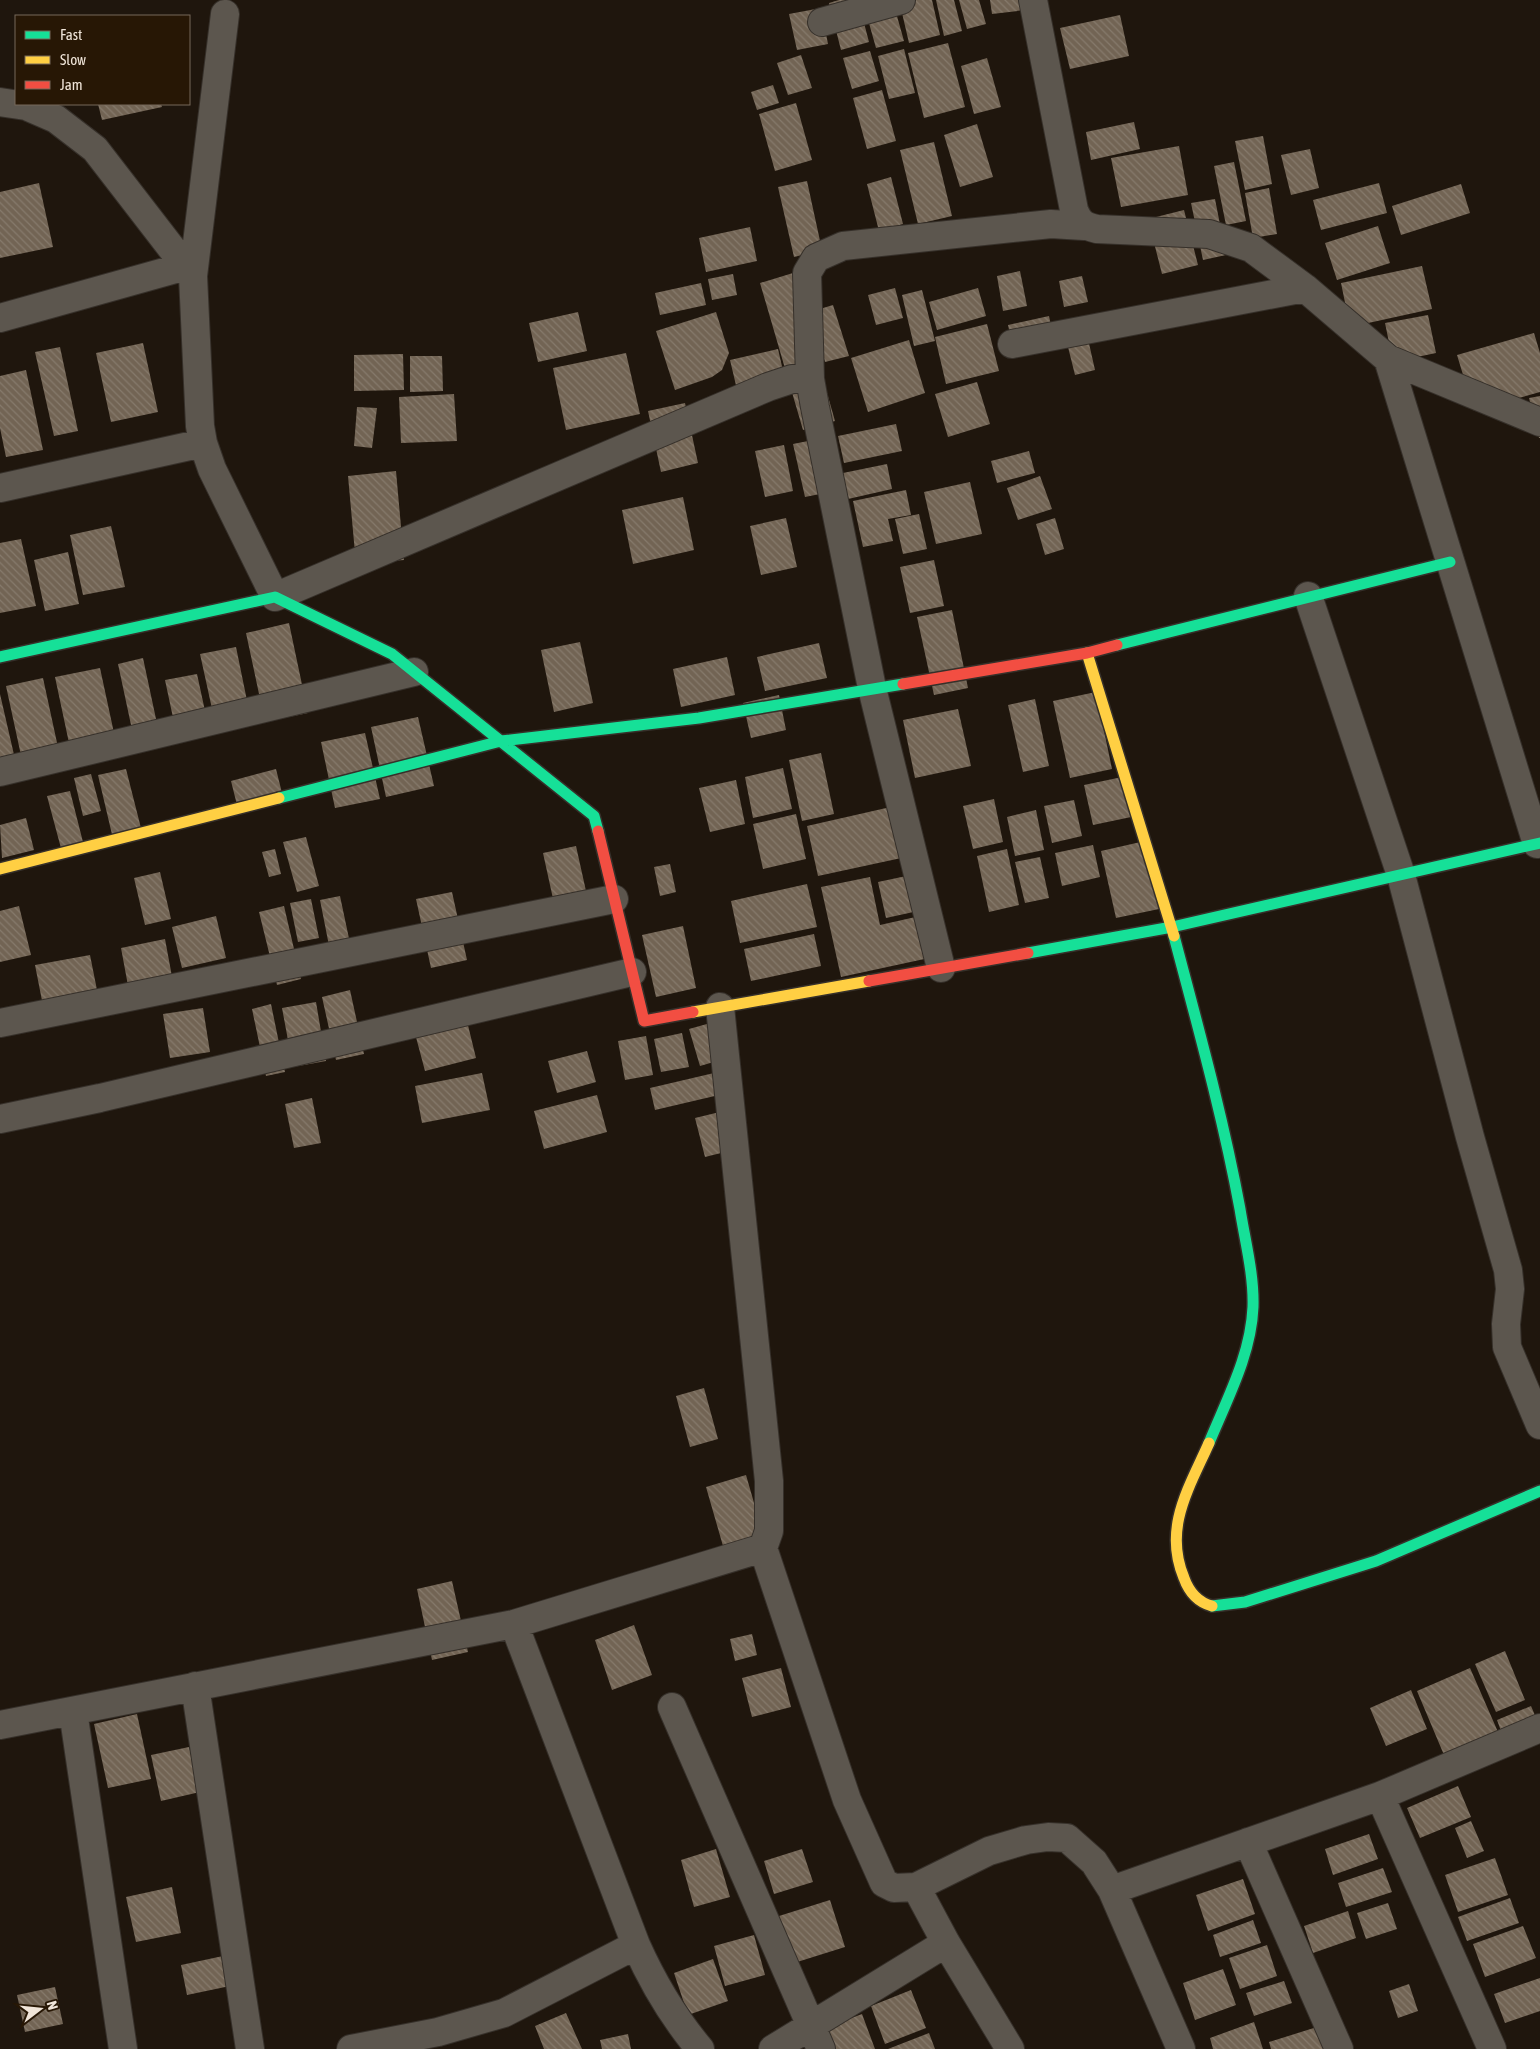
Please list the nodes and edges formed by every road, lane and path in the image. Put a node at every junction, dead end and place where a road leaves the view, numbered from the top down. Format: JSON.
{"nodes":[{"id":1,"x":901,"y":0,"type":"edge"},
{"id":2,"x":1033,"y":0,"type":"edge"},
{"id":3,"x":225,"y":14,"type":"dead end"},
{"id":4,"x":822,"y":22,"type":"dead end"},
{"id":5,"x":0,"y":102,"type":"edge"},
{"id":6,"x":15,"y":104,"type":"edge"},
{"id":7,"x":20,"y":105,"type":"edge"},
{"id":8,"x":1084,"y":226,"type":"junction"},
{"id":9,"x":190,"y":271,"type":"junction"},
{"id":10,"x":1305,"y":288,"type":"junction"},
{"id":11,"x":0,"y":318,"type":"edge"},
{"id":12,"x":1012,"y":344,"type":"dead end"},
{"id":13,"x":1388,"y":359,"type":"junction"},
{"id":14,"x":810,"y":379,"type":"junction"},
{"id":15,"x":1540,"y":422,"type":"edge"},
{"id":16,"x":203,"y":443,"type":"junction"},
{"id":17,"x":0,"y":488,"type":"edge"},
{"id":18,"x":1450,"y":562,"type":"junction"},
{"id":19,"x":1308,"y":596,"type":"junction"},
{"id":20,"x":275,"y":597,"type":"junction"},
{"id":21,"x":1087,"y":653,"type":"junction"},
{"id":22,"x":0,"y":657,"type":"edge"},
{"id":23,"x":414,"y":672,"type":"junction"},
{"id":24,"x":872,"y":688,"type":"junction"},
{"id":25,"x":500,"y":741,"type":"junction"},
{"id":26,"x":0,"y":772,"type":"edge"},
{"id":27,"x":1538,"y":844,"type":"edge"},
{"id":28,"x":0,"y":869,"type":"edge"},
{"id":29,"x":1401,"y":875,"type":"junction"},
{"id":30,"x":614,"y":899,"type":"junction"},
{"id":31,"x":1172,"y":927,"type":"junction"},
{"id":32,"x":941,"y":968,"type":"junction"},
{"id":33,"x":632,"y":972,"type":"junction"},
{"id":34,"x":720,"y":1007,"type":"junction"},
{"id":35,"x":0,"y":1022,"type":"edge"},
{"id":36,"x":0,"y":1119,"type":"edge"},
{"id":37,"x":1540,"y":1425,"type":"edge"},
{"id":38,"x":1540,"y":1491,"type":"edge"},
{"id":39,"x":763,"y":1548,"type":"junction"},
{"id":40,"x":514,"y":1624,"type":"junction"},
{"id":41,"x":195,"y":1686,"type":"junction"},
{"id":42,"x":672,"y":1708,"type":"dead end"},
{"id":43,"x":72,"y":1711,"type":"junction"},
{"id":44,"x":0,"y":1725,"type":"edge"},
{"id":45,"x":1540,"y":1728,"type":"edge"},
{"id":46,"x":1380,"y":1796,"type":"junction"},
{"id":47,"x":1248,"y":1842,"type":"junction"},
{"id":48,"x":916,"y":1887,"type":"junction"},
{"id":49,"x":1112,"y":1890,"type":"junction"},
{"id":50,"x":946,"y":1943,"type":"junction"},
{"id":51,"x":636,"y":1945,"type":"junction"},
{"id":52,"x":816,"y":2038,"type":"edge"},
{"id":53,"x":123,"y":2049,"type":"edge"},
{"id":54,"x":250,"y":2049,"type":"edge"},
{"id":55,"x":351,"y":2049,"type":"edge"},
{"id":56,"x":700,"y":2049,"type":"edge"},
{"id":57,"x":773,"y":2049,"type":"edge"},
{"id":58,"x":1010,"y":2049,"type":"edge"},
{"id":59,"x":1181,"y":2049,"type":"edge"},
{"id":60,"x":1339,"y":2049,"type":"edge"},
{"id":61,"x":1492,"y":2049,"type":"edge"}],
"edges":[{"from":1,"to":4,"type":"street"},
{"from":2,"to":8,"type":"street"},
{"from":3,"to":9,"type":"street"},
{"from":5,"to":6,"type":"street"},
{"from":7,"to":9,"type":"street"},
{"from":8,"to":10,"type":"street"},
{"from":8,"to":14,"type":"street"},
{"from":9,"to":11,"type":"street"},
{"from":9,"to":16,"type":"street"},
{"from":10,"to":12,"type":"street"},
{"from":10,"to":13,"type":"street"},
{"from":13,"to":15,"type":"street"},
{"from":13,"to":18,"type":"street"},
{"from":14,"to":20,"type":"street"},
{"from":14,"to":24,"type":"street"},
{"from":16,"to":17,"type":"street"},
{"from":16,"to":20,"type":"street"},
{"from":18,"to":19,"type":"street"},
{"from":18,"to":27,"type":"street"},
{"from":19,"to":21,"type":"street"},
{"from":19,"to":29,"type":"street"},
{"from":20,"to":22,"type":"street"},
{"from":20,"to":23,"type":"street"},
{"from":21,"to":24,"type":"street"},
{"from":21,"to":31,"type":"street"},
{"from":23,"to":25,"type":"street"},
{"from":23,"to":26,"type":"street"},
{"from":24,"to":25,"type":"street"},
{"from":24,"to":32,"type":"street"},
{"from":25,"to":28,"type":"street"},
{"from":25,"to":30,"type":"street"},
{"from":27,"to":29,"type":"street"},
{"from":29,"to":31,"type":"street"},
{"from":29,"to":37,"type":"street"},
{"from":30,"to":33,"type":"street"},
{"from":30,"to":35,"type":"street"},
{"from":31,"to":32,"type":"street"},
{"from":31,"to":38,"type":"street"},
{"from":32,"to":34,"type":"street"},
{"from":33,"to":34,"type":"street"},
{"from":33,"to":36,"type":"street"},
{"from":34,"to":39,"type":"street"},
{"from":39,"to":40,"type":"street"},
{"from":39,"to":48,"type":"street"},
{"from":40,"to":41,"type":"street"},
{"from":40,"to":51,"type":"street"},
{"from":41,"to":43,"type":"street"},
{"from":41,"to":54,"type":"street"},
{"from":42,"to":52,"type":"street"},
{"from":43,"to":44,"type":"street"},
{"from":43,"to":53,"type":"street"},
{"from":45,"to":46,"type":"street"},
{"from":46,"to":47,"type":"street"},
{"from":46,"to":61,"type":"street"},
{"from":47,"to":49,"type":"street"},
{"from":47,"to":60,"type":"street"},
{"from":48,"to":49,"type":"street"},
{"from":48,"to":50,"type":"street"},
{"from":49,"to":59,"type":"street"},
{"from":50,"to":52,"type":"street"},
{"from":50,"to":58,"type":"street"},
{"from":51,"to":55,"type":"street"},
{"from":51,"to":56,"type":"street"},
{"from":52,"to":57,"type":"street"}]}
